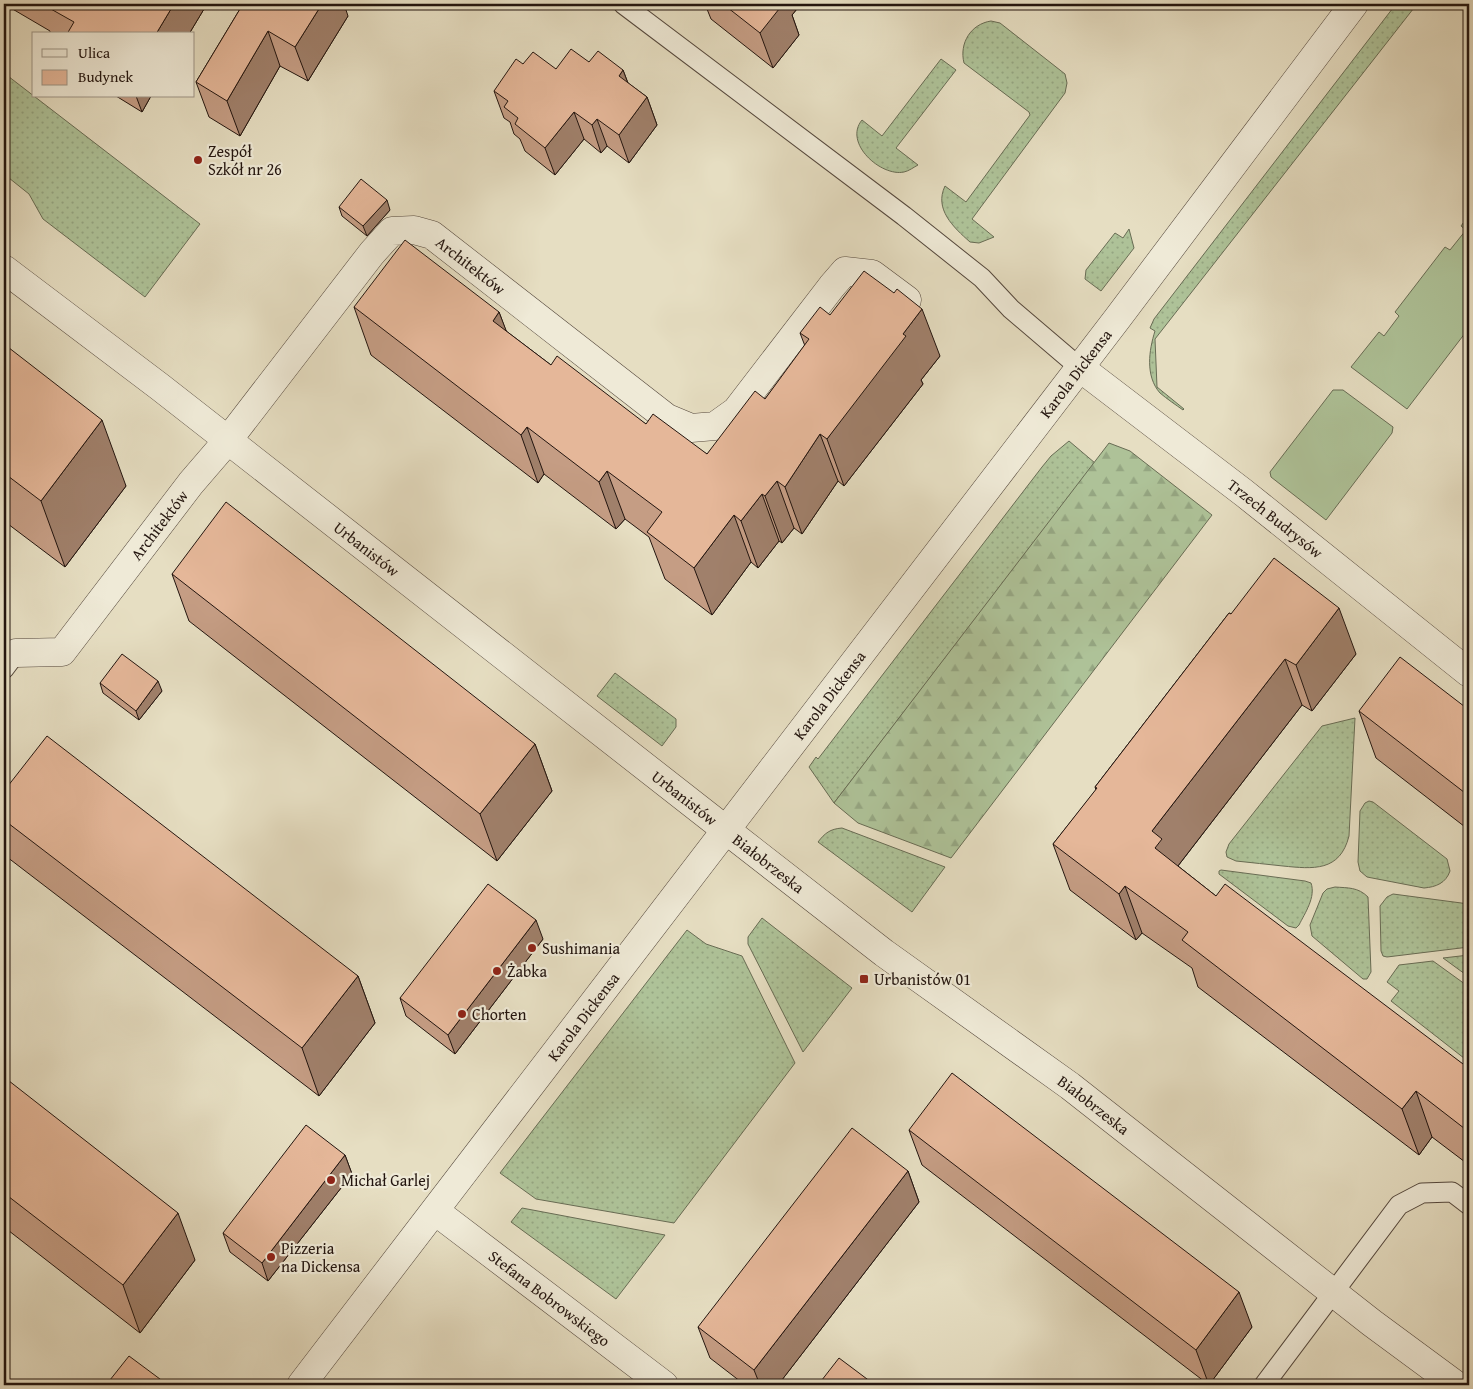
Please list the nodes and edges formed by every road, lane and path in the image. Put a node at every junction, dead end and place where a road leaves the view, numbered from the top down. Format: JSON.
{"nodes":[{"id":1,"x":623,"y":4,"type":"edge"},
{"id":2,"x":1354,"y":4,"type":"edge"},
{"id":3,"x":4,"y":269,"type":"edge"},
{"id":4,"x":907,"y":300,"type":"edge"},
{"id":5,"x":1079,"y":367,"type":"junction"},
{"id":6,"x":228,"y":440,"type":"junction"},
{"id":7,"x":10,"y":661,"type":"edge"},
{"id":8,"x":1469,"y":672,"type":"edge"},
{"id":9,"x":726,"y":830,"type":"junction"},
{"id":10,"x":1469,"y":1205,"type":"edge"},
{"id":11,"x":435,"y":1210,"type":"junction"},
{"id":12,"x":1333,"y":1291,"type":"junction"},
{"id":13,"x":301,"y":1385,"type":"edge"},
{"id":14,"x":664,"y":1385,"type":"edge"},
{"id":15,"x":1264,"y":1385,"type":"edge"},
{"id":16,"x":1456,"y":1385,"type":"edge"}],
"edges":[{"from":1,"to":5,"type":"lane"},
{"from":2,"to":5,"type":"street","name":"Karola Dickensa"},
{"from":3,"to":6,"type":"street","name":"Urbanistów"},
{"from":4,"to":6,"type":"street","name":"Architektów"},
{"from":5,"to":8,"type":"street","name":"Trzech Budrysów"},
{"from":5,"to":9,"type":"street","name":"Karola Dickensa"},
{"from":6,"to":7,"type":"street","name":"Architektów"},
{"from":6,"to":9,"type":"street","name":"Urbanistów"},
{"from":9,"to":11,"type":"street","name":"Karola Dickensa"},
{"from":9,"to":12,"type":"street","name":"Białobrzeska"},
{"from":10,"to":12,"type":"lane"},
{"from":11,"to":13,"type":"street","name":"Karola Dickensa"},
{"from":11,"to":14,"type":"street","name":"Stefana Bobrowskiego"},
{"from":12,"to":15,"type":"lane"},
{"from":12,"to":16,"type":"street","name":"Białobrzeska"}]}
